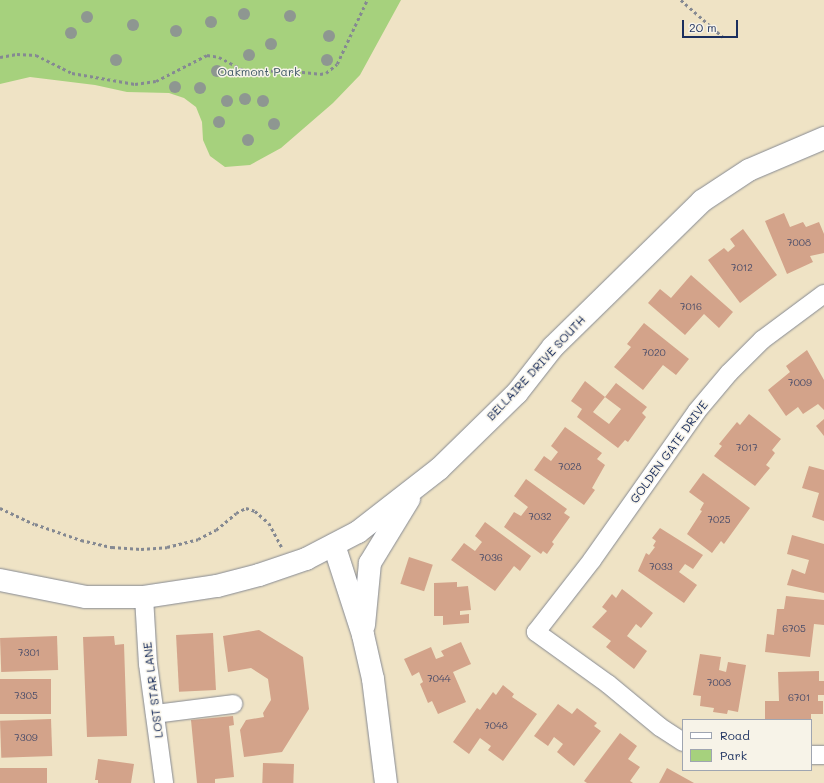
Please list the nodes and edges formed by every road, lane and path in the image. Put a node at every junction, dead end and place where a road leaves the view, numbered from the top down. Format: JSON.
{"nodes":[{"id":1,"x":367,"y":0,"type":"edge"},
{"id":2,"x":681,"y":0,"type":"edge"},
{"id":3,"x":724,"y":37,"type":"dead end"},
{"id":4,"x":0,"y":57,"type":"edge"},
{"id":5,"x":824,"y":138,"type":"edge"},
{"id":6,"x":824,"y":294,"type":"edge"},
{"id":7,"x":415,"y":488,"type":"junction"},
{"id":8,"x":0,"y":508,"type":"edge"},
{"id":9,"x":334,"y":545,"type":"junction"},
{"id":10,"x":290,"y":564,"type":"junction"},
{"id":11,"x":0,"y":580,"type":"edge"},
{"id":12,"x":144,"y":596,"type":"junction"},
{"id":13,"x":363,"y":634,"type":"junction"},
{"id":14,"x":233,"y":704,"type":"dead end"},
{"id":15,"x":155,"y":714,"type":"junction"},
{"id":16,"x":682,"y":741,"type":"edge"},
{"id":17,"x":812,"y":755,"type":"edge"},
{"id":18,"x":824,"y":755,"type":"edge"},
{"id":19,"x":164,"y":783,"type":"edge"},
{"id":20,"x":386,"y":783,"type":"edge"}],
"edges":[{"from":1,"to":4,"type":"path"},
{"from":2,"to":3,"type":"path"},
{"from":5,"to":7,"type":"street","name":"BELLAIRE DRIVE SOUTH"},
{"from":6,"to":16,"type":"street","name":"GOLDEN GATE DRIVE"},
{"from":7,"to":9,"type":"street","name":"BELLAIRE DRIVE SOUTH"},
{"from":7,"to":13,"type":"street"},
{"from":8,"to":10,"type":"path"},
{"from":9,"to":10,"type":"street","name":"BELLAIRE DRIVE SOUTH"},
{"from":9,"to":13,"type":"street"},
{"from":10,"to":12,"type":"street","name":"BELLAIRE DRIVE SOUTH"},
{"from":11,"to":12,"type":"street","name":"BELLAIRE DRIVE SOUTH"},
{"from":12,"to":15,"type":"street","name":"LOST STAR LANE"},
{"from":13,"to":20,"type":"street"},
{"from":14,"to":15,"type":"street"},
{"from":15,"to":19,"type":"street","name":"LOST STAR LANE"},
{"from":17,"to":18,"type":"street"}]}
